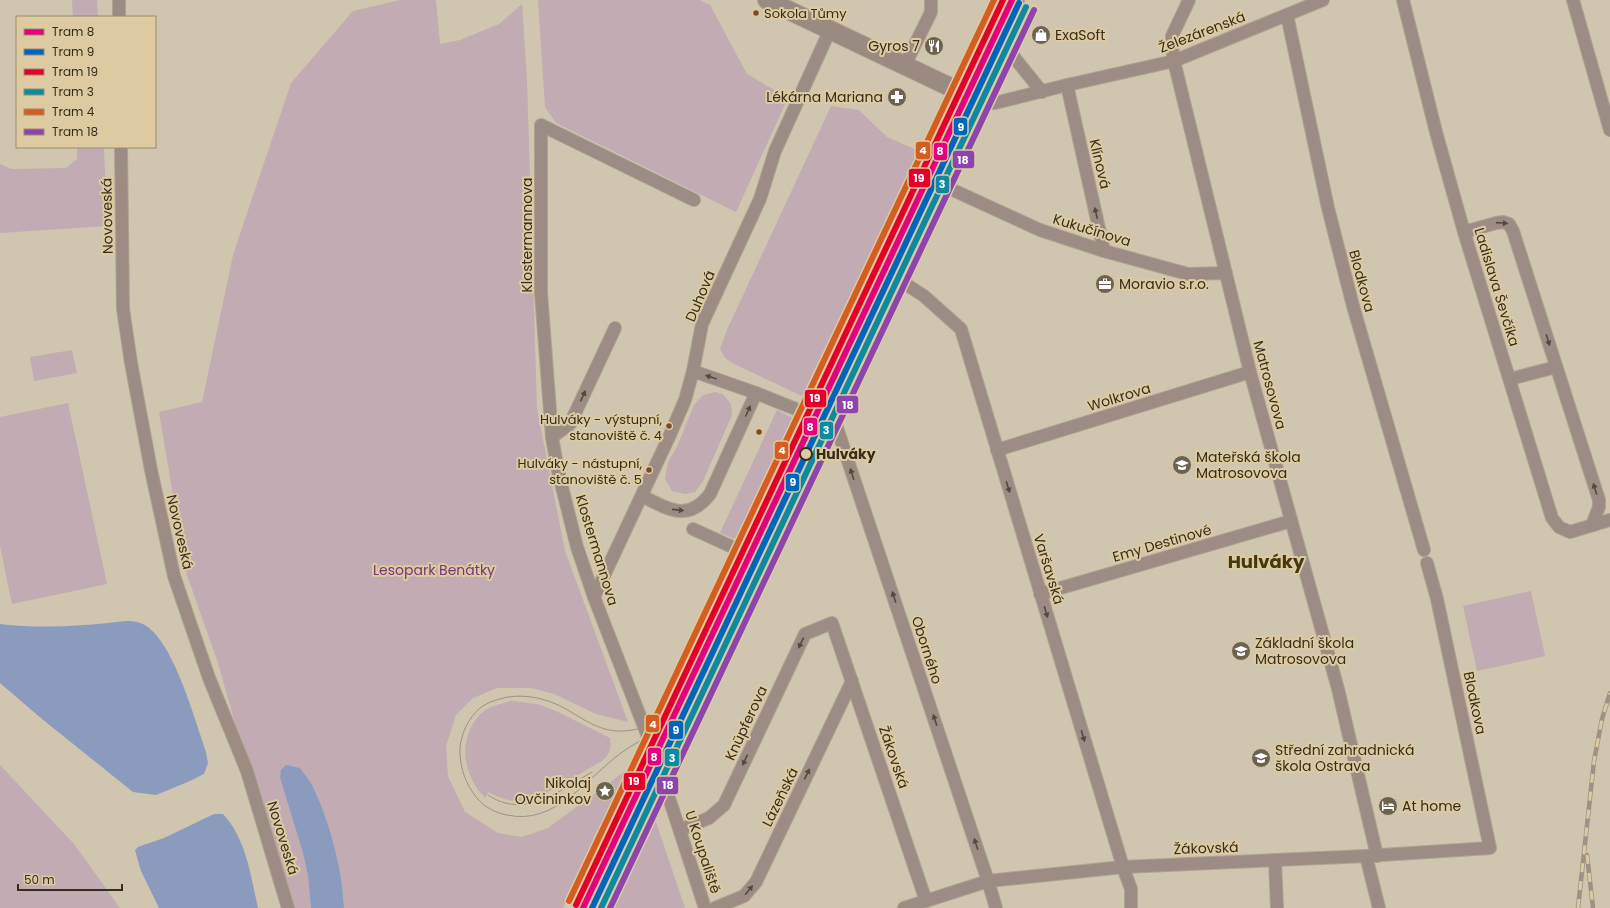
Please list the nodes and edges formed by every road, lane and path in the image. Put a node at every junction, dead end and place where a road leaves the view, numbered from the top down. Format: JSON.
{"nodes":[{"id":1,"x":119,"y":0,"type":"edge"},
{"id":2,"x":767,"y":0,"type":"edge"},
{"id":3,"x":931,"y":0,"type":"edge"},
{"id":4,"x":1015,"y":0,"type":"edge"},
{"id":5,"x":1189,"y":0,"type":"edge"},
{"id":6,"x":1323,"y":0,"type":"edge"},
{"id":7,"x":1403,"y":0,"type":"edge"},
{"id":8,"x":1573,"y":0,"type":"edge"},
{"id":9,"x":1286,"y":15,"type":"junction"},
{"id":10,"x":120,"y":16,"type":"edge"},
{"id":11,"x":830,"y":30,"type":"junction"},
{"id":12,"x":995,"y":42,"type":"junction"},
{"id":13,"x":1174,"y":61,"type":"junction"},
{"id":14,"x":905,"y":65,"type":"junction"},
{"id":15,"x":1067,"y":85,"type":"junction"},
{"id":16,"x":1042,"y":92,"type":"junction"},
{"id":17,"x":969,"y":96,"type":"junction"},
{"id":18,"x":1610,"y":130,"type":"edge"},
{"id":19,"x":121,"y":148,"type":"edge"},
{"id":20,"x":955,"y":191,"type":"dead end"},
{"id":21,"x":694,"y":200,"type":"dead end"},
{"id":22,"x":1464,"y":232,"type":"junction"},
{"id":23,"x":1104,"y":251,"type":"junction"},
{"id":24,"x":886,"y":273,"type":"junction"},
{"id":25,"x":1226,"y":273,"type":"junction"},
{"id":26,"x":615,"y":328,"type":"dead end"},
{"id":27,"x":1556,"y":367,"type":"junction"},
{"id":28,"x":693,"y":371,"type":"junction"},
{"id":29,"x":1250,"y":372,"type":"junction"},
{"id":30,"x":1510,"y":379,"type":"junction"},
{"id":31,"x":756,"y":392,"type":"junction"},
{"id":32,"x":821,"y":412,"type":"junction"},
{"id":33,"x":552,"y":437,"type":"junction"},
{"id":34,"x":997,"y":450,"type":"junction"},
{"id":35,"x":642,"y":496,"type":"junction"},
{"id":36,"x":1610,"y":520,"type":"edge"},
{"id":37,"x":1291,"y":521,"type":"junction"},
{"id":38,"x":1592,"y":525,"type":"junction"},
{"id":39,"x":693,"y":529,"type":"dead end"},
{"id":40,"x":1424,"y":550,"type":"dead end"},
{"id":41,"x":752,"y":556,"type":"junction"},
{"id":42,"x":1427,"y":564,"type":"dead end"},
{"id":43,"x":1040,"y":594,"type":"junction"},
{"id":44,"x":594,"y":597,"type":"junction"},
{"id":45,"x":832,"y":623,"type":"joint"},
{"id":46,"x":852,"y":680,"type":"junction"},
{"id":47,"x":657,"y":760,"type":"junction"},
{"id":48,"x":680,"y":830,"type":"junction"},
{"id":49,"x":1490,"y":848,"type":"joint"},
{"id":50,"x":1371,"y":856,"type":"junction"},
{"id":51,"x":1276,"y":860,"type":"junction"},
{"id":52,"x":1123,"y":867,"type":"junction"},
{"id":53,"x":988,"y":881,"type":"junction"},
{"id":54,"x":926,"y":901,"type":"junction"},
{"id":55,"x":288,"y":908,"type":"edge"},
{"id":56,"x":586,"y":908,"type":"edge"},
{"id":57,"x":705,"y":908,"type":"edge"},
{"id":58,"x":715,"y":908,"type":"edge"},
{"id":59,"x":904,"y":908,"type":"edge"},
{"id":60,"x":996,"y":908,"type":"edge"},
{"id":61,"x":1131,"y":908,"type":"edge"},
{"id":62,"x":1277,"y":908,"type":"edge"},
{"id":63,"x":1379,"y":908,"type":"edge"}],
"edges":[{"from":1,"to":10,"type":"street"},
{"from":2,"to":11,"type":"main road"},
{"from":3,"to":14,"type":"street"},
{"from":4,"to":12,"type":"main road"},
{"from":5,"to":13,"type":"street","name":"Matrosovova"},
{"from":6,"to":9,"type":"street","name":"Železárenská"},
{"from":7,"to":22,"type":"street","name":"Ladislava Ševčíka"},
{"from":8,"to":18,"type":"street"},
{"from":9,"to":13,"type":"street","name":"Železárenská"},
{"from":9,"to":40,"type":"street","name":"Blodkova"},
{"from":11,"to":14,"type":"main road"},
{"from":11,"to":28,"type":"street","name":"Duhová"},
{"from":12,"to":16,"type":"street"},
{"from":12,"to":17,"type":"main road"},
{"from":13,"to":15,"type":"street","name":"Železárenská"},
{"from":13,"to":25,"type":"street","name":"Matrosovova"},
{"from":14,"to":17,"type":"main road"},
{"from":15,"to":16,"type":"street","name":"Železárenská"},
{"from":23,"to":15,"type":"street","name":"Klínová","one_way":true},
{"from":16,"to":17,"type":"street","name":"Železárenská"},
{"from":17,"to":24,"type":"main road"},
{"from":19,"to":55,"type":"street","name":"Novoveská"},
{"from":20,"to":23,"type":"street","name":"Kukučínova"},
{"from":21,"to":33,"type":"street","name":"Klostermannova"},
{"from":22,"to":27,"type":"street","one_way":true},
{"from":22,"to":30,"type":"street","name":"Ladislava Ševčíka"},
{"from":23,"to":25,"type":"street","name":"Kukučínova"},
{"from":24,"to":32,"type":"main road"},
{"from":24,"to":34,"type":"street","name":"Varšavská"},
{"from":25,"to":29,"type":"street","name":"Matrosovova"},
{"from":33,"to":26,"type":"street","one_way":true},
{"from":27,"to":30,"type":"street"},
{"from":38,"to":27,"type":"street","one_way":true},
{"from":31,"to":28,"type":"street","one_way":true},
{"from":28,"to":35,"type":"street","name":"Duhová"},
{"from":29,"to":34,"type":"street","name":"Wolkrova"},
{"from":29,"to":37,"type":"street","name":"Matrosovova"},
{"from":30,"to":38,"type":"street","name":"Ladislava Ševčíka"},
{"from":31,"to":32,"type":"street"},
{"from":35,"to":31,"type":"street","one_way":true},
{"from":32,"to":41,"type":"main road"},
{"from":53,"to":32,"type":"street","name":"Oborného","one_way":true},
{"from":33,"to":44,"type":"street","name":"Klostermannova"},
{"from":34,"to":43,"type":"street","name":"Varšavská","one_way":true},
{"from":35,"to":44,"type":"street","name":"Duhová"},
{"from":36,"to":38,"type":"street","name":"Ladislava Ševčíka"},
{"from":37,"to":43,"type":"street","name":"Emy Destinové"},
{"from":37,"to":50,"type":"street","name":"Matrosovova"},
{"from":39,"to":41,"type":"street"},
{"from":41,"to":47,"type":"main road"},
{"from":42,"to":49,"type":"street","name":"Blodkova"},
{"from":43,"to":52,"type":"street","name":"Varšavská","one_way":true},
{"from":44,"to":47,"type":"street","name":"Klostermannova"},
{"from":45,"to":46,"type":"street","name":"Žákovská"},
{"from":45,"to":48,"type":"street","name":"Knüpferova","one_way":true},
{"from":46,"to":54,"type":"street","name":"Žákovská"},
{"from":58,"to":46,"type":"street","name":"Lázeňská","one_way":true},
{"from":47,"to":48,"type":"street","name":"U Koupaliště"},
{"from":47,"to":56,"type":"main road"},
{"from":48,"to":57,"type":"street","name":"U Koupaliště"},
{"from":49,"to":50,"type":"street","name":"Žákovská"},
{"from":50,"to":51,"type":"street","name":"Žákovská"},
{"from":50,"to":63,"type":"street","name":"Matrosovova"},
{"from":51,"to":52,"type":"street","name":"Žákovská"},
{"from":51,"to":62,"type":"street"},
{"from":52,"to":53,"type":"street","name":"Žákovská"},
{"from":52,"to":61,"type":"street","name":"Varšavská"},
{"from":53,"to":54,"type":"street","name":"Žákovská"},
{"from":53,"to":60,"type":"street","name":"Oborného"},
{"from":54,"to":59,"type":"street","name":"Žákovská"}]}
